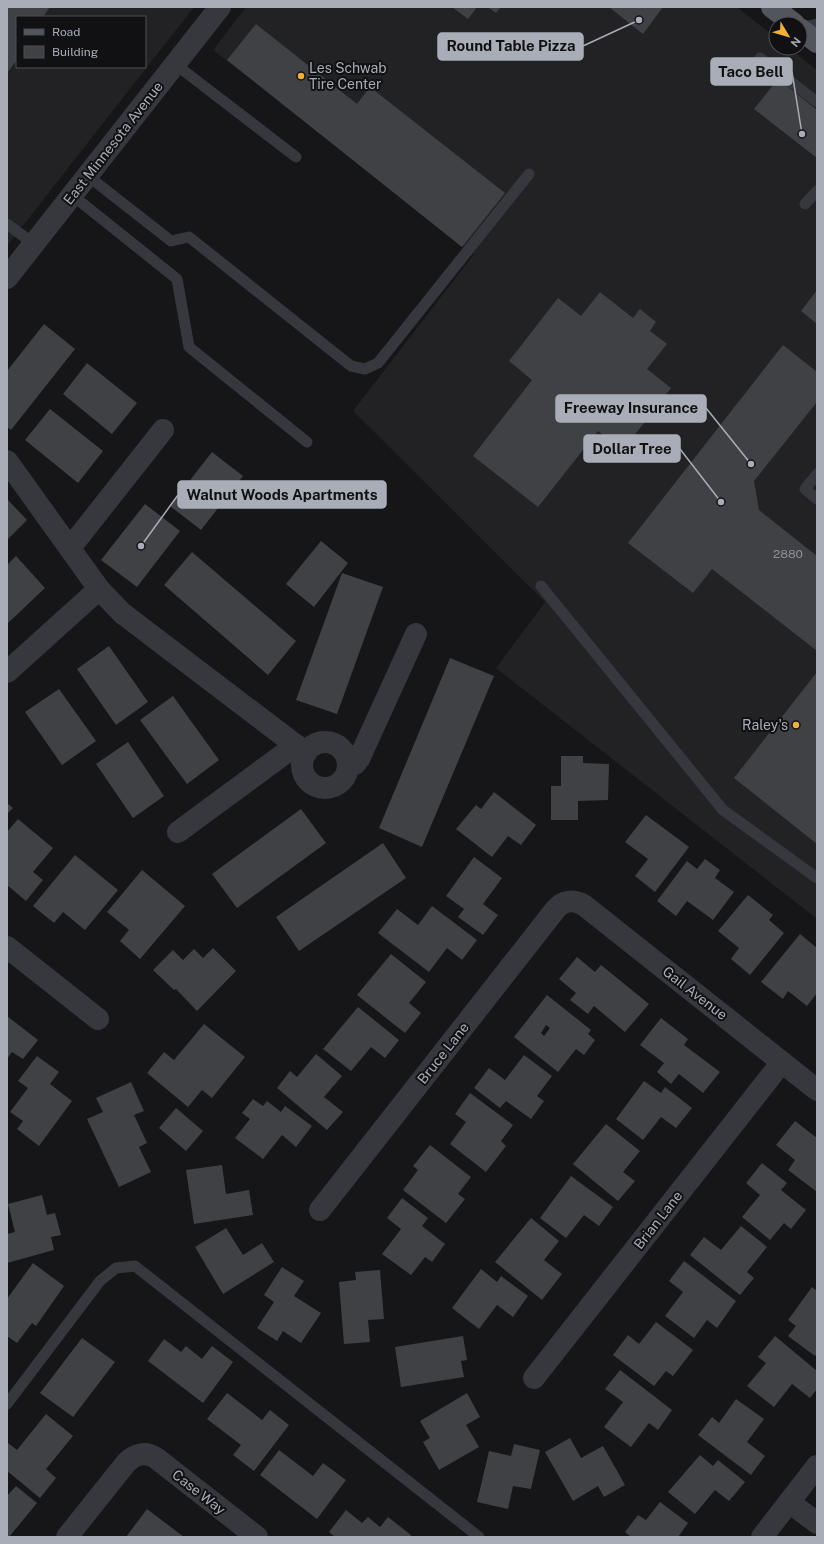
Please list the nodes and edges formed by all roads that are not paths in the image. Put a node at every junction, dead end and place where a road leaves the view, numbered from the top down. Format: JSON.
{"nodes":[{"id":1,"x":220,"y":7,"type":"edge"},
{"id":2,"x":772,"y":7,"type":"edge"},
{"id":3,"x":784,"y":16,"type":"edge"},
{"id":4,"x":808,"y":35,"type":"edge"},
{"id":5,"x":817,"y":42,"type":"edge"},
{"id":6,"x":760,"y":58,"type":"dead end"},
{"id":7,"x":175,"y":64,"type":"junction"},
{"id":8,"x":817,"y":102,"type":"edge"},
{"id":9,"x":296,"y":157,"type":"dead end"},
{"id":10,"x":529,"y":174,"type":"dead end"},
{"id":11,"x":88,"y":176,"type":"junction"},
{"id":12,"x":817,"y":191,"type":"edge"},
{"id":13,"x":72,"y":195,"type":"junction"},
{"id":14,"x":805,"y":204,"type":"dead end"},
{"id":15,"x":7,"y":224,"type":"edge"},
{"id":16,"x":34,"y":244,"type":"junction"},
{"id":17,"x":7,"y":278,"type":"edge"},
{"id":18,"x":163,"y":430,"type":"dead end"},
{"id":19,"x":307,"y":442,"type":"dead end"},
{"id":20,"x":7,"y":461,"type":"edge"},
{"id":21,"x":817,"y":474,"type":"edge"},
{"id":22,"x":817,"y":499,"type":"edge"},
{"id":23,"x":70,"y":548,"type":"junction"},
{"id":24,"x":541,"y":586,"type":"dead end"},
{"id":25,"x":99,"y":589,"type":"junction"},
{"id":26,"x":416,"y":634,"type":"dead end"},
{"id":27,"x":7,"y":672,"type":"edge"},
{"id":28,"x":301,"y":749,"type":"junction"},
{"id":29,"x":348,"y":766,"type":"junction"},
{"id":30,"x":178,"y":832,"type":"dead end"},
{"id":31,"x":817,"y":878,"type":"edge"},
{"id":32,"x":570,"y":901,"type":"joint"},
{"id":33,"x":7,"y":947,"type":"edge"},
{"id":34,"x":98,"y":1019,"type":"dead end"},
{"id":35,"x":782,"y":1062,"type":"junction"},
{"id":36,"x":817,"y":1090,"type":"edge"},
{"id":37,"x":320,"y":1210,"type":"dead end"},
{"id":38,"x":534,"y":1378,"type":"dead end"},
{"id":39,"x":7,"y":1404,"type":"edge"},
{"id":40,"x":817,"y":1466,"type":"edge"},
{"id":41,"x":789,"y":1502,"type":"junction"},
{"id":42,"x":817,"y":1523,"type":"edge"},
{"id":43,"x":251,"y":1535,"type":"edge"},
{"id":44,"x":67,"y":1537,"type":"edge"},
{"id":45,"x":479,"y":1537,"type":"edge"},
{"id":46,"x":762,"y":1537,"type":"edge"}],
"edges":[{"from":1,"to":7,"type":"street","name":"East Minnesota Avenue"},
{"from":2,"to":3,"type":"main road"},
{"from":4,"to":5,"type":"main road"},
{"from":6,"to":8,"type":"lane"},
{"from":7,"to":9,"type":"lane"},
{"from":7,"to":11,"type":"street","name":"East Minnesota Avenue"},
{"from":10,"to":11,"type":"lane"},
{"from":11,"to":13,"type":"street","name":"East Minnesota Avenue"},
{"from":12,"to":14,"type":"lane"},
{"from":13,"to":16,"type":"street","name":"East Minnesota Avenue"},
{"from":13,"to":19,"type":"lane"},
{"from":15,"to":16,"type":"lane"},
{"from":16,"to":17,"type":"street","name":"East Minnesota Avenue"},
{"from":18,"to":23,"type":"street"},
{"from":20,"to":23,"type":"street"},
{"from":21,"to":22,"type":"lane"},
{"from":23,"to":25,"type":"street"},
{"from":24,"to":31,"type":"lane"},
{"from":25,"to":27,"type":"street"},
{"from":25,"to":28,"type":"street"},
{"from":26,"to":29,"type":"street"},
{"from":28,"to":29,"type":"street"},
{"from":28,"to":29,"type":"street"},
{"from":28,"to":30,"type":"street"},
{"from":32,"to":35,"type":"street","name":"Gail Avenue"},
{"from":32,"to":37,"type":"street","name":"Bruce Lane"},
{"from":33,"to":34,"type":"street"},
{"from":35,"to":36,"type":"street","name":"Gail Avenue"},
{"from":35,"to":38,"type":"street","name":"Brian Lane"},
{"from":39,"to":45,"type":"lane"},
{"from":40,"to":41,"type":"street"},
{"from":41,"to":42,"type":"street"},
{"from":41,"to":46,"type":"street"},
{"from":43,"to":44,"type":"street","name":"Case Way"}]}
